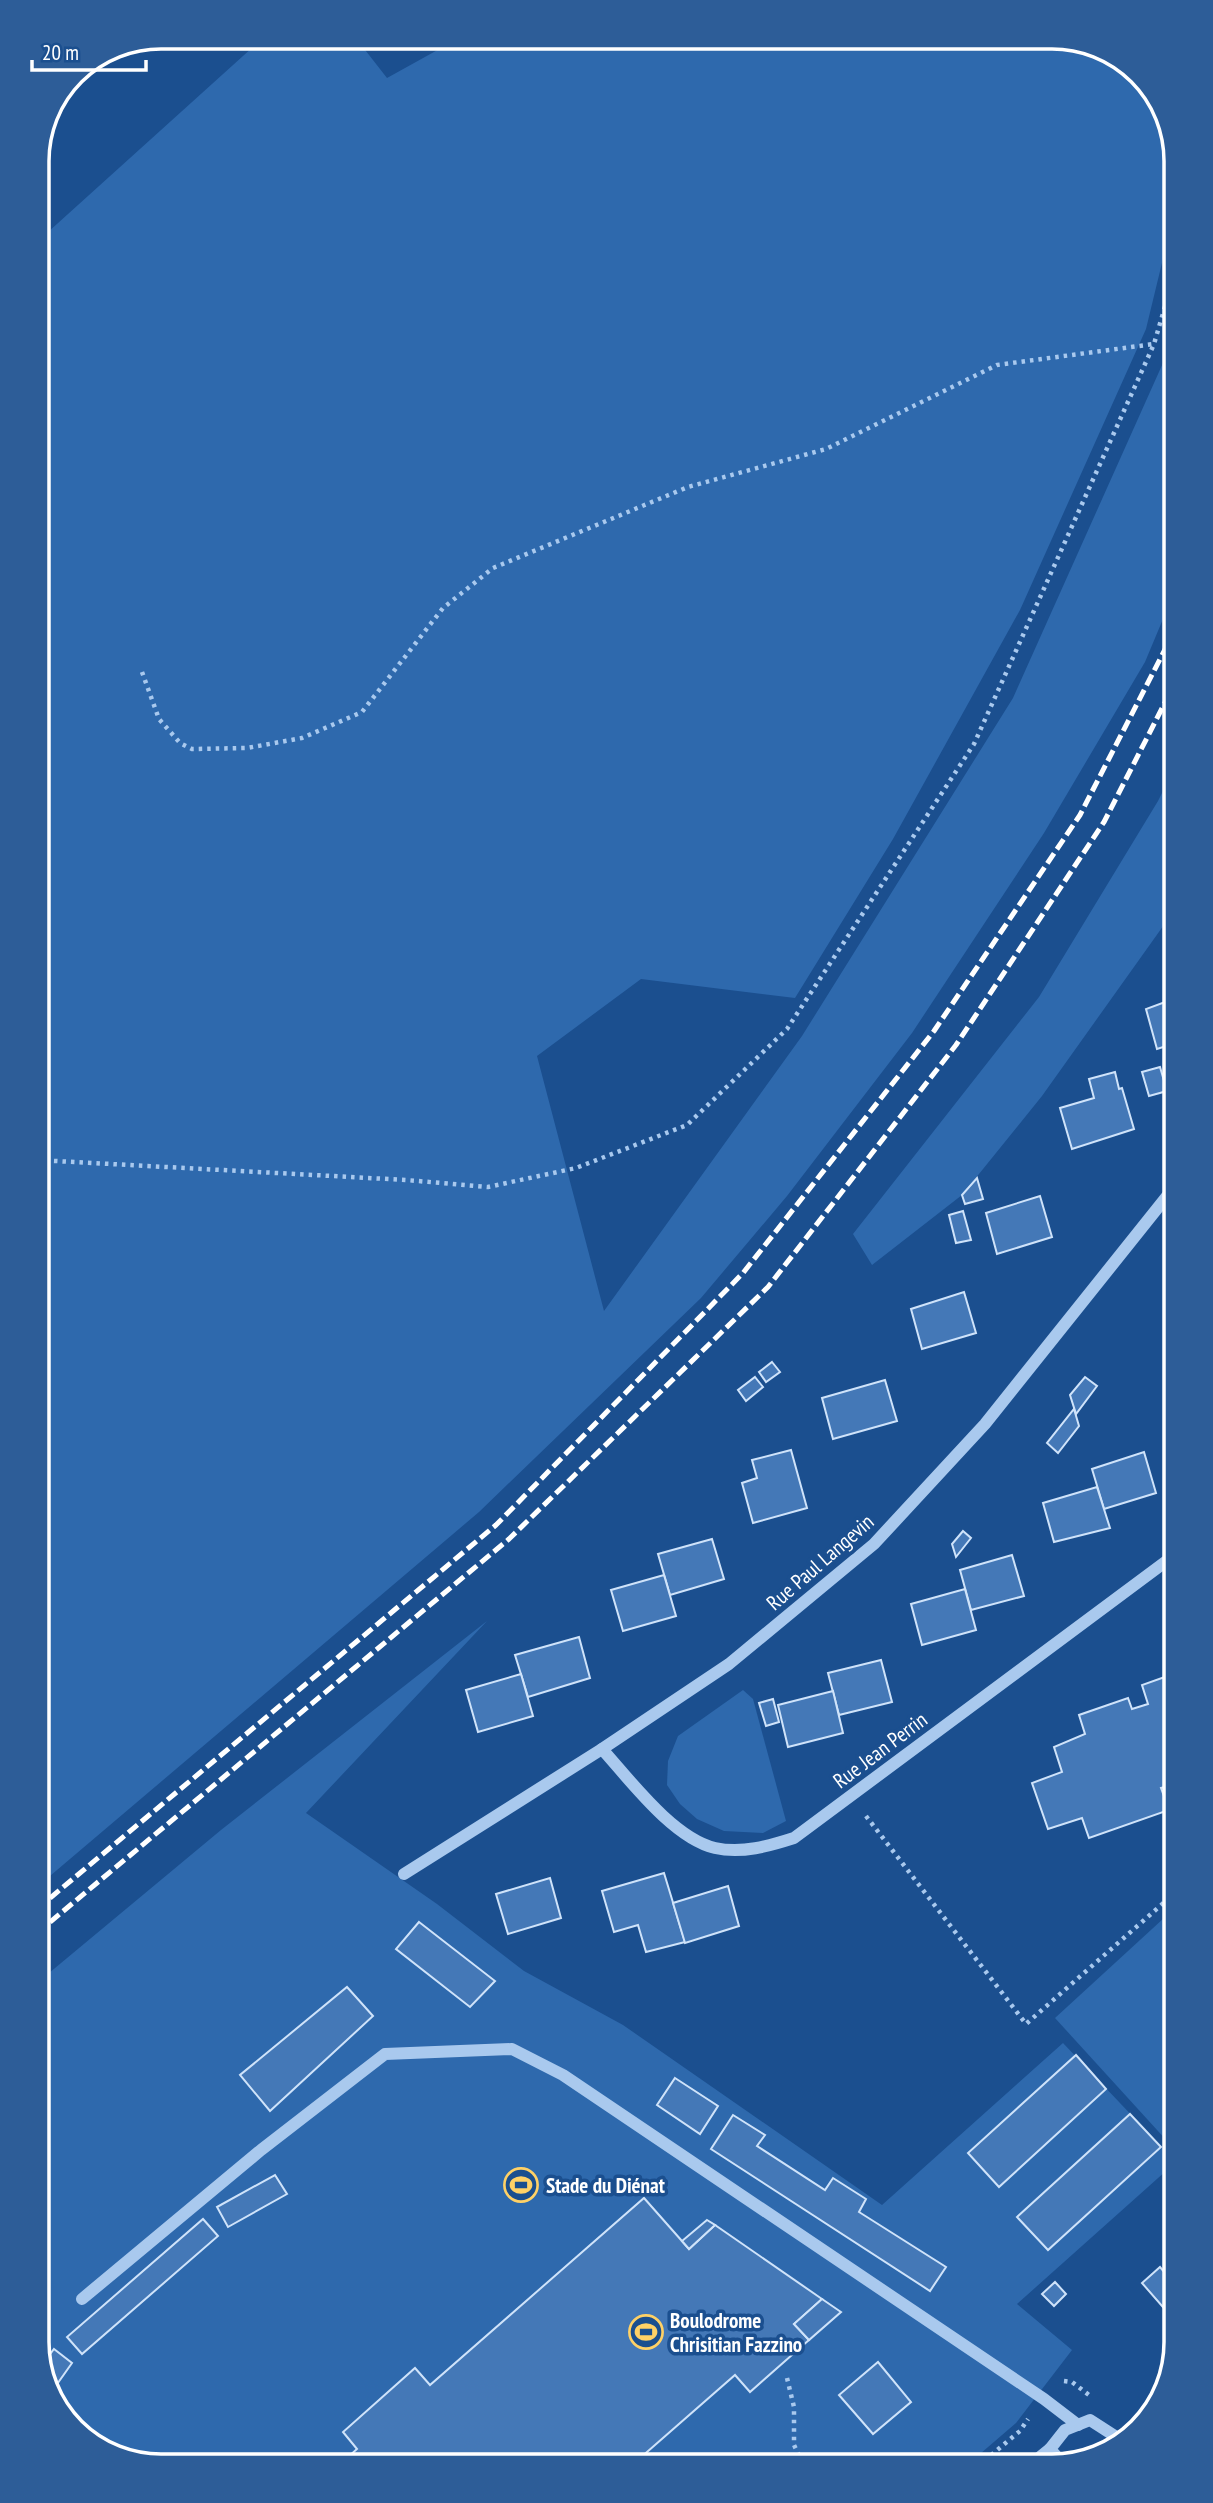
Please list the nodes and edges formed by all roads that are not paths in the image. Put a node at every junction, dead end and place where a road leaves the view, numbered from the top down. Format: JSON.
{"nodes":[{"id":1,"x":1164,"y":1200,"type":"edge"},
{"id":2,"x":1164,"y":1563,"type":"edge"},
{"id":3,"x":602,"y":1749,"type":"junction"},
{"id":4,"x":404,"y":1874,"type":"dead end"},
{"id":5,"x":82,"y":2299,"type":"dead end"},
{"id":6,"x":1078,"y":2425,"type":"junction"},
{"id":7,"x":1114,"y":2435,"type":"edge"},
{"id":8,"x":1049,"y":2449,"type":"junction"},
{"id":9,"x":1043,"y":2454,"type":"edge"},
{"id":10,"x":1054,"y":2454,"type":"edge"}],
"edges":[{"from":1,"to":3,"type":"street","name":"Rue Paul Langevin"},
{"from":2,"to":3,"type":"street","name":"Rue Jean Perrin"},
{"from":3,"to":4,"type":"street","name":"Rue Paul Langevin"},
{"from":5,"to":6,"type":"street"},
{"from":6,"to":7,"type":"street"},
{"from":6,"to":8,"type":"street"},
{"from":8,"to":9,"type":"street"},
{"from":8,"to":10,"type":"street"}]}
